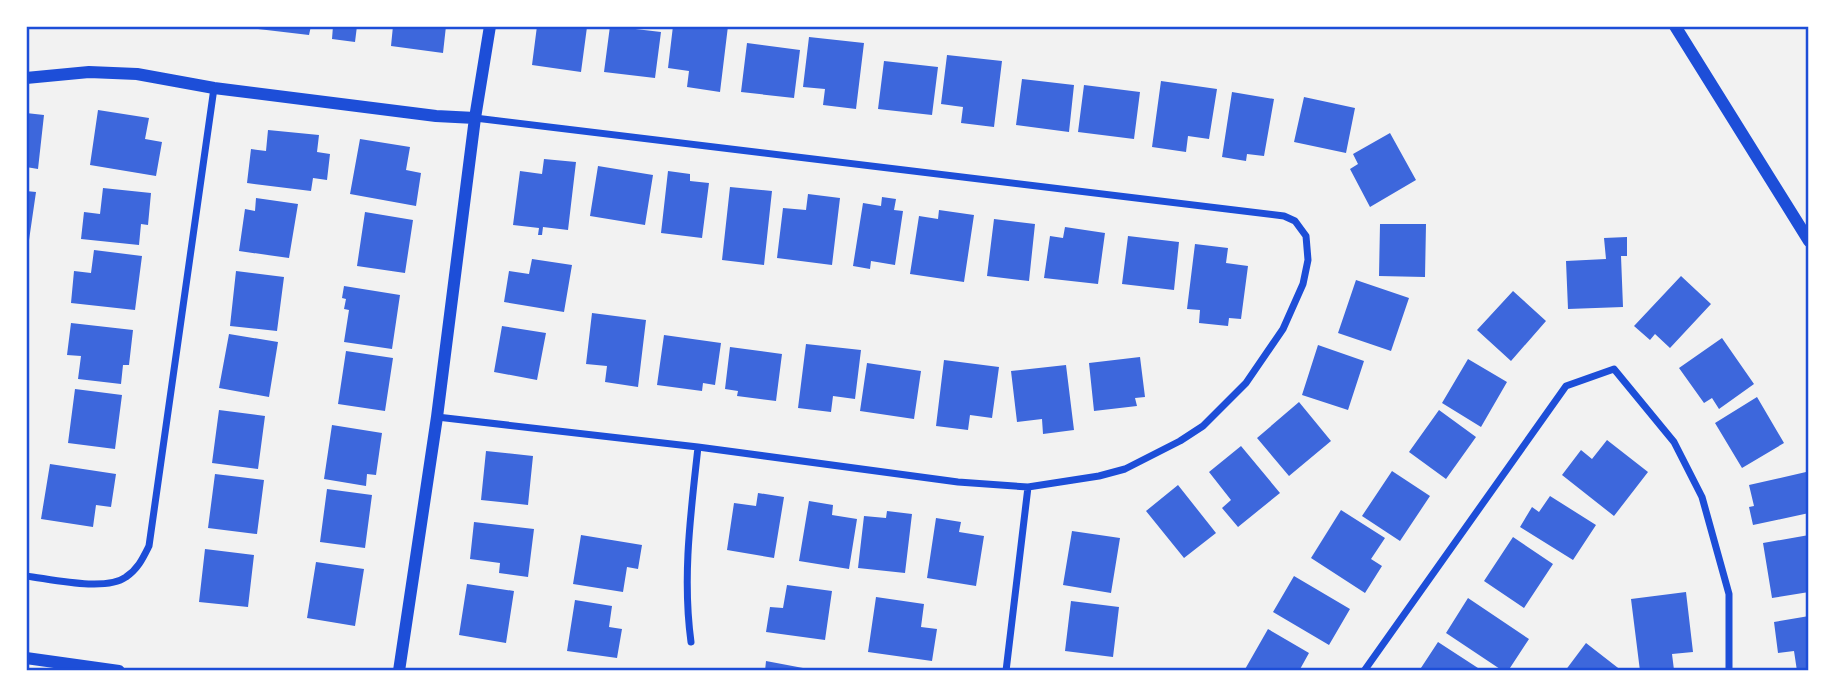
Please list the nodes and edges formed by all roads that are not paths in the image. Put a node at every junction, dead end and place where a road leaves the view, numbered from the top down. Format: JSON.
{"nodes":[{"id":1,"x":489,"y":26,"type":"edge"},
{"id":2,"x":1675,"y":26,"type":"edge"},
{"id":3,"x":26,"y":78,"type":"edge"},
{"id":4,"x":214,"y":88,"type":"junction"},
{"id":5,"x":475,"y":118,"type":"junction"},
{"id":6,"x":1809,"y":241,"type":"edge"},
{"id":7,"x":437,"y":417,"type":"junction"},
{"id":8,"x":698,"y":447,"type":"junction"},
{"id":9,"x":1028,"y":487,"type":"junction"},
{"id":10,"x":26,"y":576,"type":"edge"},
{"id":11,"x":691,"y":642,"type":"dead end"},
{"id":12,"x":26,"y":658,"type":"edge"},
{"id":13,"x":119,"y":671,"type":"edge"},
{"id":14,"x":399,"y":671,"type":"edge"},
{"id":15,"x":1006,"y":671,"type":"edge"},
{"id":16,"x":1364,"y":671,"type":"edge"},
{"id":17,"x":1729,"y":671,"type":"edge"}],
"edges":[{"from":1,"to":5,"type":"street"},
{"from":2,"to":6,"type":"street"},
{"from":3,"to":4,"type":"street"},
{"from":4,"to":5,"type":"street"},
{"from":4,"to":10,"type":"street"},
{"from":5,"to":7,"type":"street"},
{"from":5,"to":9,"type":"street"},
{"from":7,"to":8,"type":"street"},
{"from":7,"to":14,"type":"street"},
{"from":8,"to":9,"type":"street"},
{"from":8,"to":11,"type":"street"},
{"from":9,"to":15,"type":"street"},
{"from":12,"to":13,"type":"street"},
{"from":16,"to":17,"type":"street"}]}
